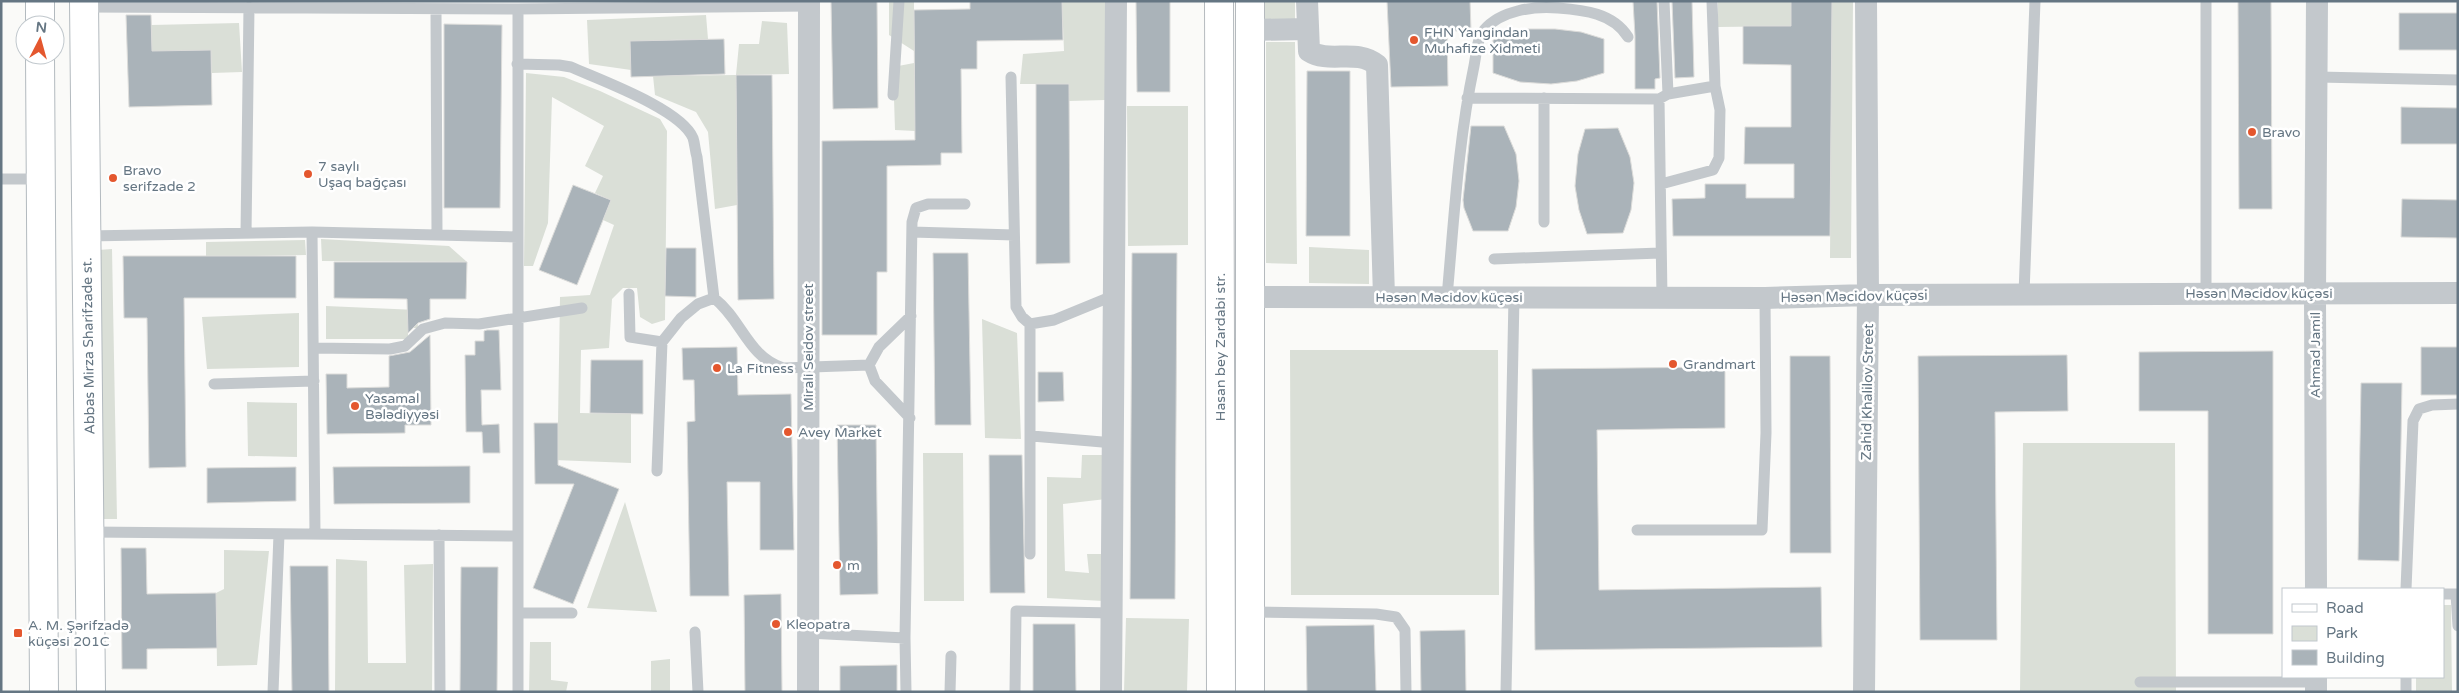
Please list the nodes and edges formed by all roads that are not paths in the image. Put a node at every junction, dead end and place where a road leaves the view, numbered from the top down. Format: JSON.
{"nodes":[{"id":1,"x":40,"y":1,"type":"edge"},
{"id":2,"x":899,"y":1,"type":"edge"},
{"id":3,"x":1116,"y":1,"type":"edge"},
{"id":4,"x":1219,"y":1,"type":"edge"},
{"id":5,"x":1250,"y":1,"type":"edge"},
{"id":6,"x":1307,"y":1,"type":"edge"},
{"id":7,"x":1664,"y":1,"type":"edge"},
{"id":8,"x":1712,"y":1,"type":"edge"},
{"id":9,"x":1866,"y":1,"type":"edge"},
{"id":10,"x":2034,"y":1,"type":"edge"},
{"id":11,"x":2206,"y":1,"type":"edge"},
{"id":12,"x":2317,"y":1,"type":"edge"},
{"id":13,"x":84,"y":4,"type":"edge"},
{"id":14,"x":809,"y":4,"type":"edge"},
{"id":15,"x":249,"y":7,"type":"junction"},
{"id":16,"x":436,"y":8,"type":"junction"},
{"id":17,"x":518,"y":9,"type":"junction"},
{"id":18,"x":40,"y":15,"type":"edge"},
{"id":19,"x":1306,"y":29,"type":"junction"},
{"id":20,"x":1250,"y":30,"type":"junction"},
{"id":21,"x":1628,"y":37,"type":"dead end"},
{"id":22,"x":517,"y":64,"type":"junction"},
{"id":23,"x":40,"y":65,"type":"edge"},
{"id":24,"x":1011,"y":77,"type":"dead end"},
{"id":25,"x":2318,"y":77,"type":"junction"},
{"id":26,"x":2458,"y":80,"type":"edge"},
{"id":27,"x":1715,"y":86,"type":"junction"},
{"id":28,"x":893,"y":95,"type":"dead end"},
{"id":29,"x":1664,"y":97,"type":"junction"},
{"id":30,"x":1468,"y":98,"type":"junction"},
{"id":31,"x":1544,"y":98,"type":"junction"},
{"id":32,"x":1,"y":179,"type":"edge"},
{"id":33,"x":40,"y":179,"type":"junction"},
{"id":34,"x":1661,"y":184,"type":"junction"},
{"id":35,"x":965,"y":204,"type":"dead end"},
{"id":36,"x":1544,"y":222,"type":"dead end"},
{"id":37,"x":312,"y":232,"type":"junction"},
{"id":38,"x":912,"y":232,"type":"junction"},
{"id":39,"x":246,"y":233,"type":"junction"},
{"id":40,"x":437,"y":235,"type":"junction"},
{"id":41,"x":1014,"y":235,"type":"junction"},
{"id":42,"x":87,"y":236,"type":"junction"},
{"id":43,"x":518,"y":237,"type":"junction"},
{"id":44,"x":1660,"y":253,"type":"junction"},
{"id":45,"x":1494,"y":258,"type":"dead end"},
{"id":46,"x":2315,"y":292,"type":"junction"},
{"id":47,"x":2206,"y":293,"type":"junction"},
{"id":48,"x":2458,"y":293,"type":"edge"},
{"id":49,"x":629,"y":294,"type":"dead end"},
{"id":50,"x":2024,"y":294,"type":"junction"},
{"id":51,"x":1115,"y":295,"type":"junction"},
{"id":52,"x":1868,"y":295,"type":"junction"},
{"id":53,"x":1250,"y":297,"type":"junction"},
{"id":54,"x":1384,"y":297,"type":"junction"},
{"id":55,"x":1447,"y":297,"type":"junction"},
{"id":56,"x":1514,"y":297,"type":"junction"},
{"id":57,"x":714,"y":298,"type":"junction"},
{"id":58,"x":1662,"y":298,"type":"junction"},
{"id":59,"x":1765,"y":298,"type":"junction"},
{"id":60,"x":582,"y":308,"type":"dead end"},
{"id":61,"x":911,"y":316,"type":"junction"},
{"id":62,"x":518,"y":317,"type":"junction"},
{"id":63,"x":1030,"y":324,"type":"junction"},
{"id":64,"x":662,"y":342,"type":"junction"},
{"id":65,"x":314,"y":348,"type":"junction"},
{"id":66,"x":869,"y":365,"type":"junction"},
{"id":67,"x":807,"y":368,"type":"junction"},
{"id":68,"x":314,"y":381,"type":"junction"},
{"id":69,"x":214,"y":384,"type":"dead end"},
{"id":70,"x":2458,"y":404,"type":"edge"},
{"id":71,"x":910,"y":418,"type":"junction"},
{"id":72,"x":1032,"y":436,"type":"junction"},
{"id":73,"x":1114,"y":443,"type":"junction"},
{"id":74,"x":657,"y":471,"type":"dead end"},
{"id":75,"x":1637,"y":530,"type":"dead end"},
{"id":76,"x":90,"y":532,"type":"junction"},
{"id":77,"x":279,"y":534,"type":"junction"},
{"id":78,"x":315,"y":534,"type":"junction"},
{"id":79,"x":439,"y":535,"type":"junction"},
{"id":80,"x":518,"y":536,"type":"junction"},
{"id":81,"x":1030,"y":554,"type":"dead end"},
{"id":82,"x":2316,"y":588,"type":"edge"},
{"id":83,"x":2406,"y":588,"type":"edge"},
{"id":84,"x":2444,"y":594,"type":"edge"},
{"id":85,"x":2457,"y":594,"type":"edge"},
{"id":86,"x":1250,"y":612,"type":"junction"},
{"id":87,"x":518,"y":613,"type":"junction"},
{"id":88,"x":572,"y":613,"type":"dead end"},
{"id":89,"x":1112,"y":613,"type":"junction"},
{"id":90,"x":2458,"y":626,"type":"edge"},
{"id":91,"x":695,"y":632,"type":"dead end"},
{"id":92,"x":808,"y":633,"type":"junction"},
{"id":93,"x":905,"y":638,"type":"junction"},
{"id":94,"x":951,"y":656,"type":"dead end"},
{"id":95,"x":2406,"y":678,"type":"edge"},
{"id":96,"x":2140,"y":682,"type":"dead end"},
{"id":97,"x":2316,"y":683,"type":"edge"},
{"id":98,"x":44,"y":692,"type":"edge"},
{"id":99,"x":91,"y":692,"type":"edge"},
{"id":100,"x":273,"y":692,"type":"edge"},
{"id":101,"x":440,"y":692,"type":"edge"},
{"id":102,"x":518,"y":692,"type":"edge"},
{"id":103,"x":698,"y":692,"type":"edge"},
{"id":104,"x":808,"y":692,"type":"edge"},
{"id":105,"x":906,"y":692,"type":"edge"},
{"id":106,"x":950,"y":692,"type":"edge"},
{"id":107,"x":1015,"y":692,"type":"edge"},
{"id":108,"x":1111,"y":692,"type":"edge"},
{"id":109,"x":1221,"y":692,"type":"edge"},
{"id":110,"x":1250,"y":692,"type":"edge"},
{"id":111,"x":1406,"y":692,"type":"edge"},
{"id":112,"x":1506,"y":692,"type":"edge"},
{"id":113,"x":1864,"y":692,"type":"edge"},
{"id":114,"x":2406,"y":692,"type":"edge"}],
"edges":[{"from":1,"to":18,"type":"main road"},
{"from":2,"to":28,"type":"lane"},
{"from":3,"to":51,"type":"street"},
{"from":4,"to":109,"type":"main road","name":"Hasan bey Zardabi str."},
{"from":5,"to":20,"type":"main road"},
{"from":6,"to":19,"type":"street"},
{"from":7,"to":29,"type":"lane"},
{"from":8,"to":27,"type":"lane"},
{"from":9,"to":52,"type":"street","name":"Zahid Khalilov Street"},
{"from":10,"to":50,"type":"lane"},
{"from":11,"to":47,"type":"lane"},
{"from":12,"to":25,"type":"street","name":"Ahmad Jamil"},
{"from":13,"to":15,"type":"lane"},
{"from":13,"to":42,"type":"main road","name":"Abbas Mirza Sharifzade st."},
{"from":14,"to":17,"type":"lane"},
{"from":14,"to":67,"type":"street","name":"Mirali Seidov street"},
{"from":15,"to":16,"type":"lane"},
{"from":15,"to":39,"type":"lane"},
{"from":16,"to":17,"type":"lane"},
{"from":16,"to":40,"type":"lane"},
{"from":17,"to":22,"type":"lane"},
{"from":19,"to":20,"type":"street"},
{"from":19,"to":54,"type":"street"},
{"from":20,"to":53,"type":"main road"},
{"from":21,"to":30,"type":"lane"},
{"from":22,"to":43,"type":"lane"},
{"from":22,"to":57,"type":"lane"},
{"from":23,"to":33,"type":"main road"},
{"from":24,"to":41,"type":"lane"},
{"from":25,"to":26,"type":"lane"},
{"from":25,"to":46,"type":"street","name":"Ahmad Jamil"},
{"from":27,"to":29,"type":"lane"},
{"from":27,"to":34,"type":"lane"},
{"from":29,"to":31,"type":"lane"},
{"from":29,"to":34,"type":"lane"},
{"from":30,"to":31,"type":"lane"},
{"from":30,"to":55,"type":"lane"},
{"from":31,"to":36,"type":"lane"},
{"from":32,"to":33,"type":"lane"},
{"from":33,"to":98,"type":"main road"},
{"from":34,"to":44,"type":"lane"},
{"from":35,"to":38,"type":"lane"},
{"from":37,"to":39,"type":"lane"},
{"from":37,"to":40,"type":"lane"},
{"from":37,"to":65,"type":"lane"},
{"from":38,"to":41,"type":"lane"},
{"from":38,"to":61,"type":"lane"},
{"from":39,"to":42,"type":"lane"},
{"from":40,"to":43,"type":"lane"},
{"from":41,"to":63,"type":"lane"},
{"from":42,"to":76,"type":"main road","name":"Abbas Mirza Sharifzade st."},
{"from":43,"to":62,"type":"lane"},
{"from":44,"to":45,"type":"lane"},
{"from":44,"to":58,"type":"lane"},
{"from":46,"to":47,"type":"street","name":"Həsən Məcidov küçəsi"},
{"from":46,"to":48,"type":"street","name":"Həsən Məcidov küçəsi"},
{"from":46,"to":82,"type":"street","name":"Ahmad Jamil"},
{"from":47,"to":50,"type":"street","name":"Həsən Məcidov küçəsi"},
{"from":49,"to":64,"type":"lane"},
{"from":50,"to":52,"type":"street","name":"Həsən Məcidov küçəsi"},
{"from":51,"to":63,"type":"lane"},
{"from":51,"to":73,"type":"street"},
{"from":52,"to":59,"type":"street","name":"Həsən Məcidov küçəsi"},
{"from":52,"to":113,"type":"street","name":"Zahid Khalilov Street"},
{"from":53,"to":54,"type":"street","name":"Həsən Məcidov küçəsi"},
{"from":53,"to":86,"type":"main road"},
{"from":54,"to":55,"type":"street","name":"Həsən Məcidov küçəsi"},
{"from":55,"to":56,"type":"street","name":"Həsən Məcidov küçəsi"},
{"from":56,"to":58,"type":"street","name":"Həsən Məcidov küçəsi"},
{"from":56,"to":112,"type":"lane"},
{"from":57,"to":64,"type":"lane"},
{"from":57,"to":67,"type":"lane"},
{"from":58,"to":59,"type":"street","name":"Həsən Məcidov küçəsi"},
{"from":59,"to":75,"type":"lane"},
{"from":60,"to":62,"type":"lane"},
{"from":61,"to":66,"type":"lane"},
{"from":61,"to":71,"type":"lane"},
{"from":62,"to":65,"type":"lane"},
{"from":62,"to":80,"type":"lane"},
{"from":63,"to":72,"type":"lane"},
{"from":64,"to":74,"type":"lane"},
{"from":65,"to":68,"type":"lane"},
{"from":66,"to":67,"type":"lane"},
{"from":66,"to":71,"type":"lane"},
{"from":67,"to":92,"type":"street","name":"Mirali Seidov street"},
{"from":68,"to":69,"type":"lane"},
{"from":68,"to":78,"type":"lane"},
{"from":70,"to":83,"type":"lane"},
{"from":71,"to":93,"type":"lane"},
{"from":72,"to":73,"type":"lane"},
{"from":72,"to":81,"type":"lane"},
{"from":73,"to":89,"type":"street"},
{"from":76,"to":77,"type":"lane"},
{"from":76,"to":99,"type":"main road","name":"Abbas Mirza Sharifzade st."},
{"from":77,"to":78,"type":"lane"},
{"from":77,"to":100,"type":"lane"},
{"from":78,"to":79,"type":"lane"},
{"from":79,"to":80,"type":"lane"},
{"from":79,"to":101,"type":"lane"},
{"from":80,"to":87,"type":"lane"},
{"from":84,"to":85,"type":"lane"},
{"from":85,"to":90,"type":"lane"},
{"from":86,"to":110,"type":"main road"},
{"from":86,"to":111,"type":"lane"},
{"from":87,"to":88,"type":"lane"},
{"from":87,"to":102,"type":"lane"},
{"from":89,"to":107,"type":"lane"},
{"from":89,"to":108,"type":"street"},
{"from":91,"to":103,"type":"lane"},
{"from":92,"to":93,"type":"lane"},
{"from":92,"to":104,"type":"street","name":"Mirali Seidov street"},
{"from":93,"to":105,"type":"lane"},
{"from":94,"to":106,"type":"lane"},
{"from":95,"to":114,"type":"lane"},
{"from":96,"to":97,"type":"lane"}]}
